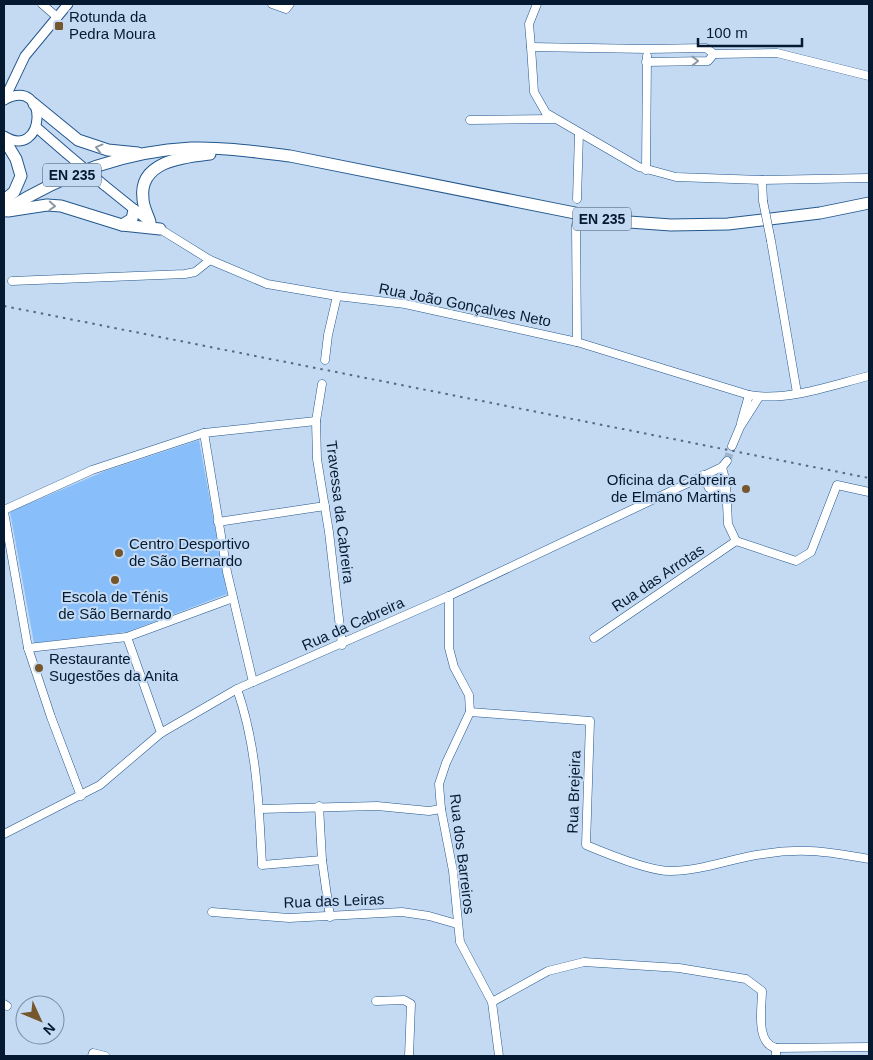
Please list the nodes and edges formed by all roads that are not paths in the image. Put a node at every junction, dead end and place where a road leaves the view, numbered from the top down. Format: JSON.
{"nodes":[{"id":1,"x":42,"y":4,"type":"edge"},
{"id":2,"x":68,"y":4,"type":"edge"},
{"id":3,"x":272,"y":4,"type":"edge"},
{"id":4,"x":290,"y":4,"type":"edge"},
{"id":5,"x":537,"y":4,"type":"edge"},
{"id":6,"x":56,"y":18,"type":"junction"},
{"id":7,"x":530,"y":47,"type":"junction"},
{"id":8,"x":647,"y":49,"type":"junction"},
{"id":9,"x":714,"y":54,"type":"junction"},
{"id":10,"x":646,"y":62,"type":"junction"},
{"id":11,"x":869,"y":76,"type":"edge"},
{"id":12,"x":14,"y":77,"type":"junction"},
{"id":13,"x":21,"y":96,"type":"junction"},
{"id":14,"x":4,"y":100,"type":"edge"},
{"id":15,"x":34,"y":104,"type":"junction"},
{"id":16,"x":556,"y":119,"type":"junction"},
{"id":17,"x":470,"y":120,"type":"dead end"},
{"id":18,"x":36,"y":128,"type":"junction"},
{"id":19,"x":579,"y":133,"type":"junction"},
{"id":20,"x":4,"y":137,"type":"edge"},
{"id":21,"x":248,"y":150,"type":"junction"},
{"id":22,"x":147,"y":154,"type":"junction"},
{"id":23,"x":646,"y":170,"type":"junction"},
{"id":24,"x":869,"y":178,"type":"edge"},
{"id":25,"x":762,"y":180,"type":"junction"},
{"id":26,"x":142,"y":198,"type":"junction"},
{"id":27,"x":576,"y":199,"type":"dead end"},
{"id":28,"x":4,"y":200,"type":"edge"},
{"id":29,"x":869,"y":203,"type":"edge"},
{"id":30,"x":132,"y":208,"type":"junction"},
{"id":31,"x":4,"y":211,"type":"edge"},
{"id":32,"x":150,"y":222,"type":"junction"},
{"id":33,"x":122,"y":225,"type":"junction"},
{"id":34,"x":576,"y":225,"type":"dead end"},
{"id":35,"x":160,"y":229,"type":"junction"},
{"id":36,"x":210,"y":260,"type":"junction"},
{"id":37,"x":12,"y":281,"type":"dead end"},
{"id":38,"x":337,"y":296,"type":"junction"},
{"id":39,"x":577,"y":342,"type":"junction"},
{"id":40,"x":325,"y":360,"type":"dead end"},
{"id":41,"x":869,"y":376,"type":"edge"},
{"id":42,"x":322,"y":384,"type":"dead end"},
{"id":43,"x":797,"y":393,"type":"junction"},
{"id":44,"x":749,"y":395,"type":"junction"},
{"id":45,"x":759,"y":397,"type":"junction"},
{"id":46,"x":316,"y":421,"type":"junction"},
{"id":47,"x":740,"y":427,"type":"junction"},
{"id":48,"x":204,"y":433,"type":"junction"},
{"id":49,"x":732,"y":446,"type":"tunnel mouth"},
{"id":50,"x":703,"y":475,"type":"junction"},
{"id":51,"x":726,"y":483,"type":"junction"},
{"id":52,"x":717,"y":492,"type":"junction"},
{"id":53,"x":869,"y":492,"type":"edge"},
{"id":54,"x":727,"y":505,"type":"junction"},
{"id":55,"x":325,"y":506,"type":"junction"},
{"id":56,"x":4,"y":511,"type":"edge"},
{"id":57,"x":218,"y":522,"type":"junction"},
{"id":58,"x":736,"y":540,"type":"junction"},
{"id":59,"x":450,"y":596,"type":"junction"},
{"id":60,"x":233,"y":598,"type":"junction"},
{"id":61,"x":127,"y":637,"type":"junction"},
{"id":62,"x":594,"y":638,"type":"dead end"},
{"id":63,"x":342,"y":645,"type":"junction"},
{"id":64,"x":28,"y":648,"type":"junction"},
{"id":65,"x":254,"y":682,"type":"junction"},
{"id":66,"x":237,"y":689,"type":"junction"},
{"id":67,"x":470,"y":712,"type":"junction"},
{"id":68,"x":160,"y":733,"type":"junction"},
{"id":69,"x":81,"y":796,"type":"junction"},
{"id":70,"x":319,"y":806,"type":"junction"},
{"id":71,"x":260,"y":809,"type":"junction"},
{"id":72,"x":441,"y":809,"type":"junction"},
{"id":73,"x":4,"y":834,"type":"edge"},
{"id":74,"x":869,"y":859,"type":"edge"},
{"id":75,"x":322,"y":860,"type":"junction"},
{"id":76,"x":212,"y":912,"type":"dead end"},
{"id":77,"x":330,"y":917,"type":"junction"},
{"id":78,"x":457,"y":924,"type":"junction"},
{"id":79,"x":376,"y":1001,"type":"dead end"},
{"id":80,"x":492,"y":1002,"type":"junction"},
{"id":81,"x":869,"y":1047,"type":"edge"},
{"id":82,"x":776,"y":1052,"type":"edge"},
{"id":83,"x":92,"y":1056,"type":"edge"},
{"id":84,"x":105,"y":1056,"type":"edge"},
{"id":85,"x":409,"y":1056,"type":"edge"},
{"id":86,"x":499,"y":1056,"type":"edge"}],
"edges":[{"from":1,"to":6,"type":"street"},
{"from":2,"to":6,"type":"street"},
{"from":3,"to":4,"type":"street"},
{"from":5,"to":7,"type":"street"},
{"from":6,"to":12,"type":"street"},
{"from":7,"to":8,"type":"street"},
{"from":7,"to":16,"type":"street"},
{"from":8,"to":9,"type":"street"},
{"from":8,"to":10,"type":"street"},
{"from":10,"to":9,"type":"street","one_way":true},
{"from":9,"to":11,"type":"street"},
{"from":10,"to":23,"type":"street"},
{"from":12,"to":13,"type":"street"},
{"from":12,"to":14,"type":"street"},
{"from":13,"to":14,"type":"street"},
{"from":13,"to":15,"type":"street"},
{"from":15,"to":18,"type":"street"},
{"from":22,"to":15,"type":"main road","one_way":true},
{"from":16,"to":17,"type":"street"},
{"from":16,"to":19,"type":"street"},
{"from":18,"to":20,"type":"street"},
{"from":18,"to":30,"type":"street","name":"Rua João Gonçalves Neto","bridge":true},
{"from":19,"to":23,"type":"street"},
{"from":19,"to":27,"type":"street"},
{"from":20,"to":28,"type":"main road"},
{"from":21,"to":22,"type":"main road","number":"EN 235"},
{"from":21,"to":26,"type":"main road"},
{"from":21,"to":29,"type":"main road","number":"EN 235"},
{"from":22,"to":31,"type":"main road","number":"EN 235"},
{"from":23,"to":25,"type":"street"},
{"from":24,"to":25,"type":"street"},
{"from":25,"to":43,"type":"street","bridge":true},
{"from":26,"to":30,"type":"main road"},
{"from":26,"to":32,"type":"main road"},
{"from":30,"to":32,"type":"street","name":"Rua João Gonçalves Neto"},
{"from":30,"to":33,"type":"main road"},
{"from":31,"to":33,"type":"main road","one_way":true},
{"from":32,"to":35,"type":"street","name":"Rua João Gonçalves Neto"},
{"from":33,"to":35,"type":"main road"},
{"from":34,"to":39,"type":"street"},
{"from":35,"to":36,"type":"street","name":"Rua João Gonçalves Neto"},
{"from":36,"to":37,"type":"street"},
{"from":36,"to":38,"type":"street","name":"Rua João Gonçalves Neto"},
{"from":38,"to":39,"type":"street","name":"Rua João Gonçalves Neto"},
{"from":38,"to":40,"type":"street"},
{"from":39,"to":44,"type":"street","name":"Rua João Gonçalves Neto"},
{"from":41,"to":43,"type":"street","name":"Rua João Gonçalves Neto"},
{"from":42,"to":46,"type":"street","name":"Travessa da Cabreira"},
{"from":43,"to":45,"type":"street","name":"Rua João Gonçalves Neto"},
{"from":44,"to":45,"type":"street","name":"Rua João Gonçalves Neto"},
{"from":44,"to":47,"type":"street"},
{"from":45,"to":47,"type":"street"},
{"from":46,"to":48,"type":"street"},
{"from":46,"to":55,"type":"street","name":"Travessa da Cabreira"},
{"from":47,"to":49,"type":"street"},
{"from":48,"to":56,"type":"street"},
{"from":48,"to":57,"type":"street"},
{"from":50,"to":51,"type":"street","name":"Rua da Cabreira"},
{"from":50,"to":52,"type":"street"},
{"from":50,"to":59,"type":"street","name":"Rua da Cabreira"},
{"from":51,"to":52,"type":"street"},
{"from":51,"to":54,"type":"street"},
{"from":52,"to":54,"type":"street"},
{"from":53,"to":58,"type":"street"},
{"from":54,"to":58,"type":"street"},
{"from":55,"to":57,"type":"street"},
{"from":55,"to":63,"type":"street","name":"Travessa da Cabreira"},
{"from":56,"to":64,"type":"street"},
{"from":57,"to":60,"type":"street"},
{"from":58,"to":62,"type":"street","name":"Rua das Arrotas"},
{"from":59,"to":63,"type":"street","name":"Rua da Cabreira"},
{"from":59,"to":67,"type":"street"},
{"from":60,"to":61,"type":"street"},
{"from":60,"to":65,"type":"street"},
{"from":61,"to":64,"type":"street"},
{"from":61,"to":68,"type":"street"},
{"from":63,"to":65,"type":"street","name":"Rua da Cabreira"},
{"from":64,"to":69,"type":"street"},
{"from":65,"to":66,"type":"street","name":"Rua da Cabreira"},
{"from":66,"to":68,"type":"street","name":"Rua da Cabreira"},
{"from":66,"to":71,"type":"street"},
{"from":67,"to":72,"type":"street","name":"Rua dos Barreiros"},
{"from":67,"to":74,"type":"street","name":"Rua Brejeira"},
{"from":68,"to":69,"type":"street","name":"Rua da Cabreira"},
{"from":69,"to":73,"type":"street","name":"Rua da Cabreira"},
{"from":70,"to":71,"type":"street"},
{"from":70,"to":72,"type":"street"},
{"from":70,"to":75,"type":"street"},
{"from":71,"to":75,"type":"street"},
{"from":72,"to":78,"type":"street","name":"Rua dos Barreiros"},
{"from":75,"to":77,"type":"street"},
{"from":76,"to":77,"type":"street","name":"Rua das Leiras"},
{"from":77,"to":78,"type":"street","name":"Rua das Leiras"},
{"from":78,"to":80,"type":"street","name":"Rua dos Barreiros"},
{"from":79,"to":85,"type":"street"},
{"from":80,"to":82,"type":"street"},
{"from":80,"to":86,"type":"street","name":"Rua dos Barreiros"},
{"from":81,"to":82,"type":"street"},
{"from":83,"to":84,"type":"street"}]}
